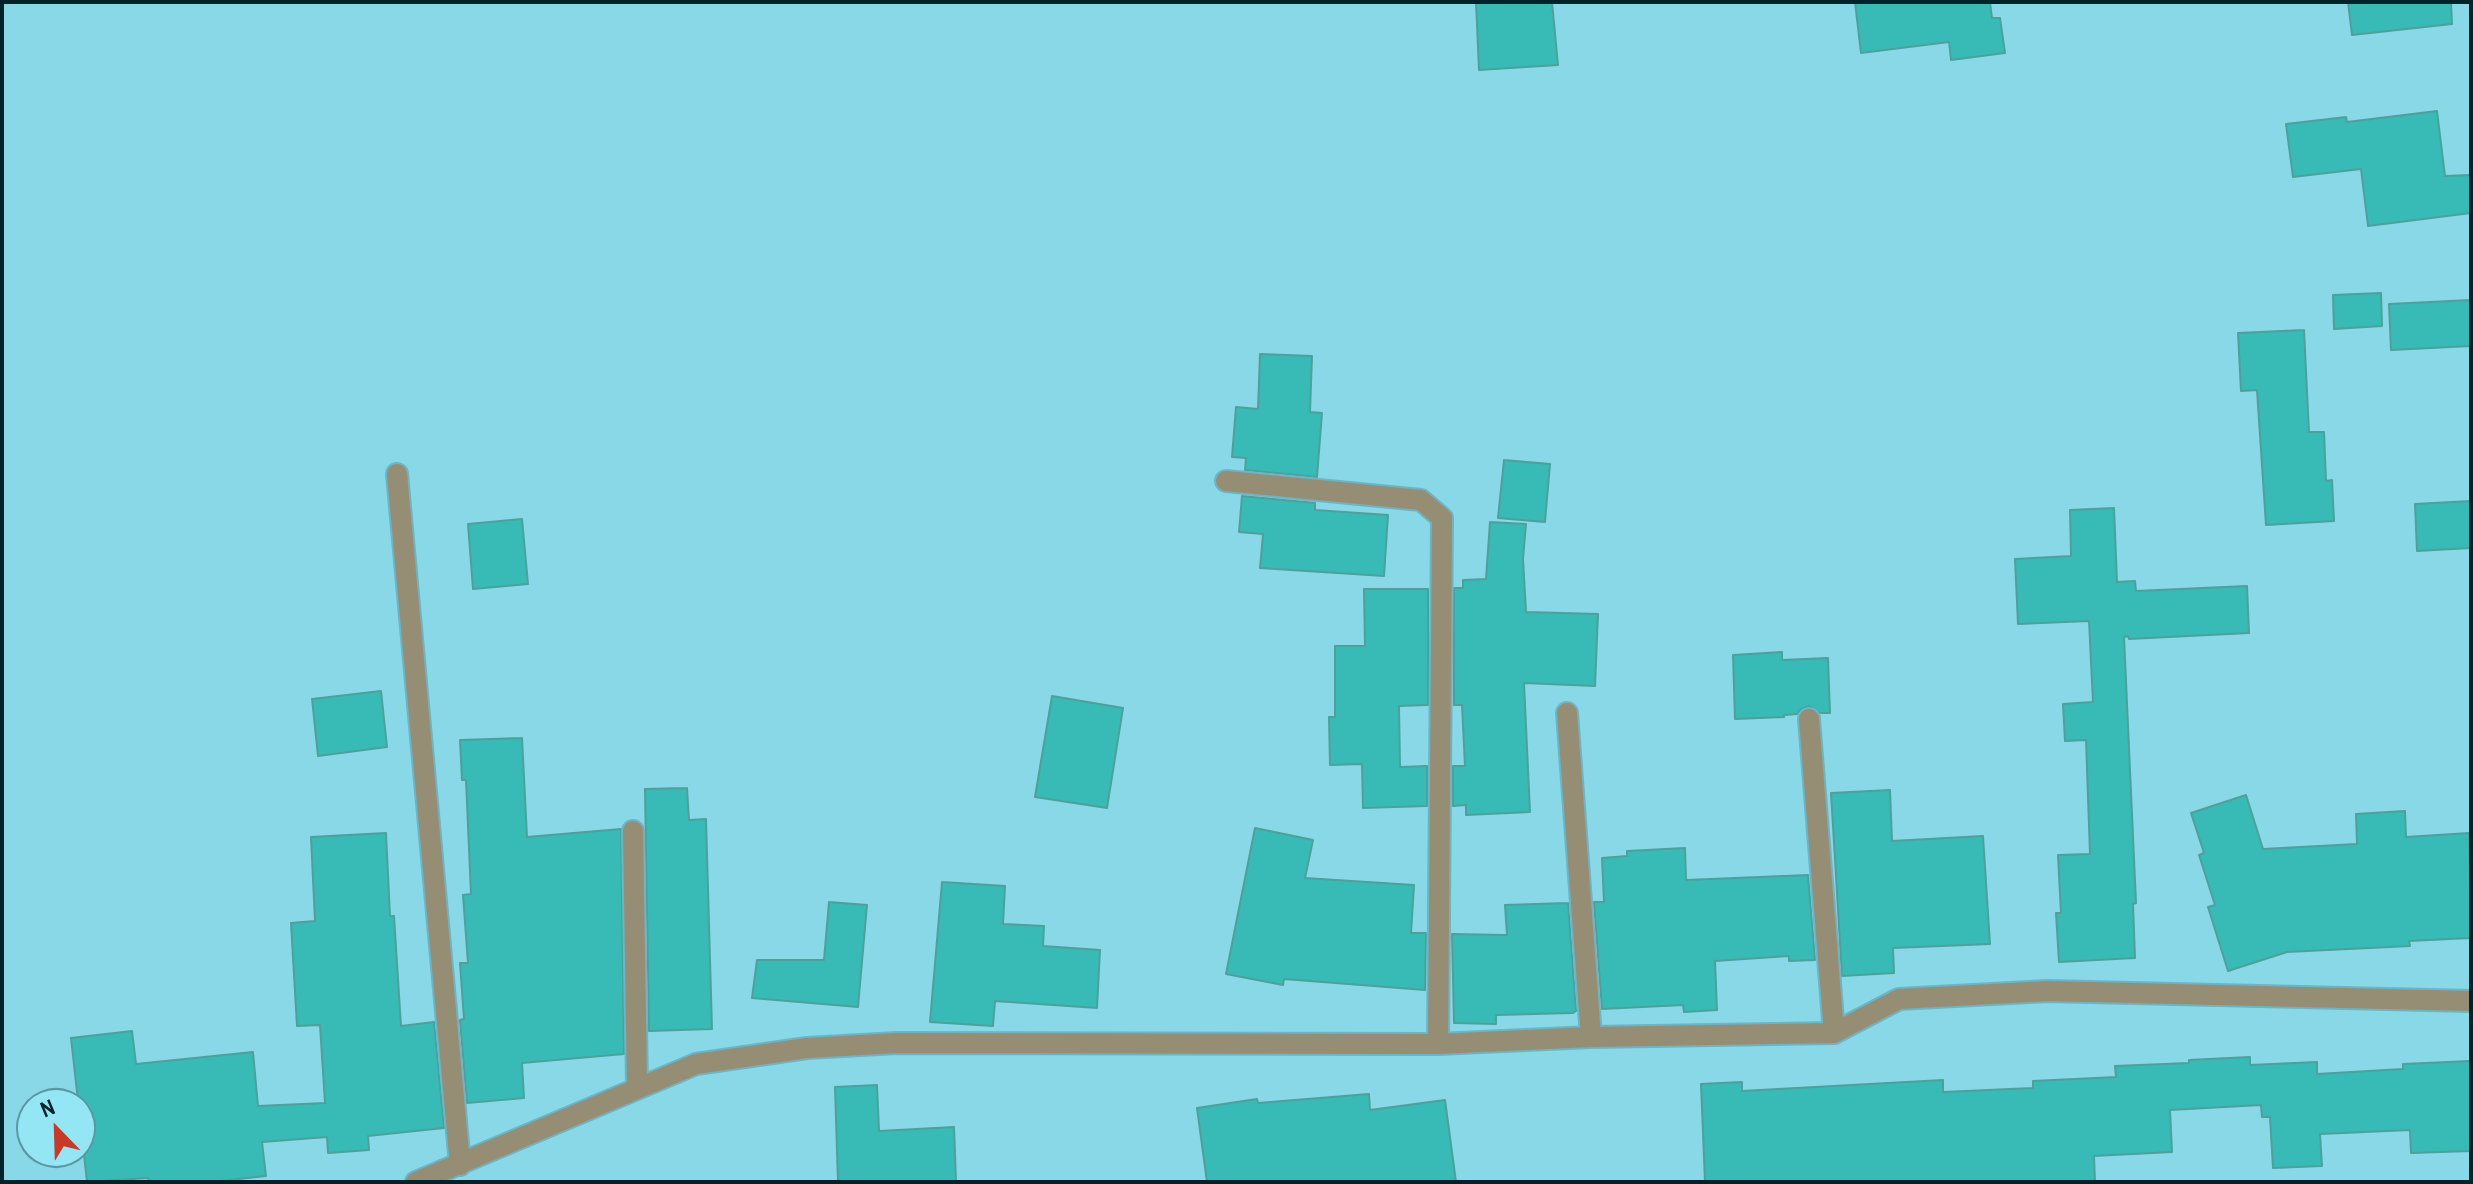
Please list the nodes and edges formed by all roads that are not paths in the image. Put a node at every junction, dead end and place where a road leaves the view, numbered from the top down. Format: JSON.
{"nodes":[{"id":1,"x":397,"y":474,"type":"dead end"},
{"id":2,"x":1226,"y":481,"type":"dead end"},
{"id":3,"x":1567,"y":713,"type":"dead end"},
{"id":4,"x":1809,"y":719,"type":"dead end"},
{"id":5,"x":633,"y":831,"type":"dead end"},
{"id":6,"x":2471,"y":1001,"type":"edge"},
{"id":7,"x":1834,"y":1033,"type":"junction"},
{"id":8,"x":1591,"y":1037,"type":"junction"},
{"id":9,"x":1438,"y":1044,"type":"junction"},
{"id":10,"x":637,"y":1087,"type":"junction"},
{"id":11,"x":460,"y":1165,"type":"junction"},
{"id":12,"x":416,"y":1182,"type":"edge"}],
"edges":[{"from":1,"to":11,"type":"street"},
{"from":2,"to":9,"type":"street"},
{"from":3,"to":8,"type":"street"},
{"from":4,"to":7,"type":"street"},
{"from":5,"to":10,"type":"street"},
{"from":6,"to":7,"type":"street"},
{"from":7,"to":8,"type":"street"},
{"from":8,"to":9,"type":"street"},
{"from":9,"to":10,"type":"street"},
{"from":10,"to":11,"type":"street"},
{"from":11,"to":12,"type":"street"}]}
